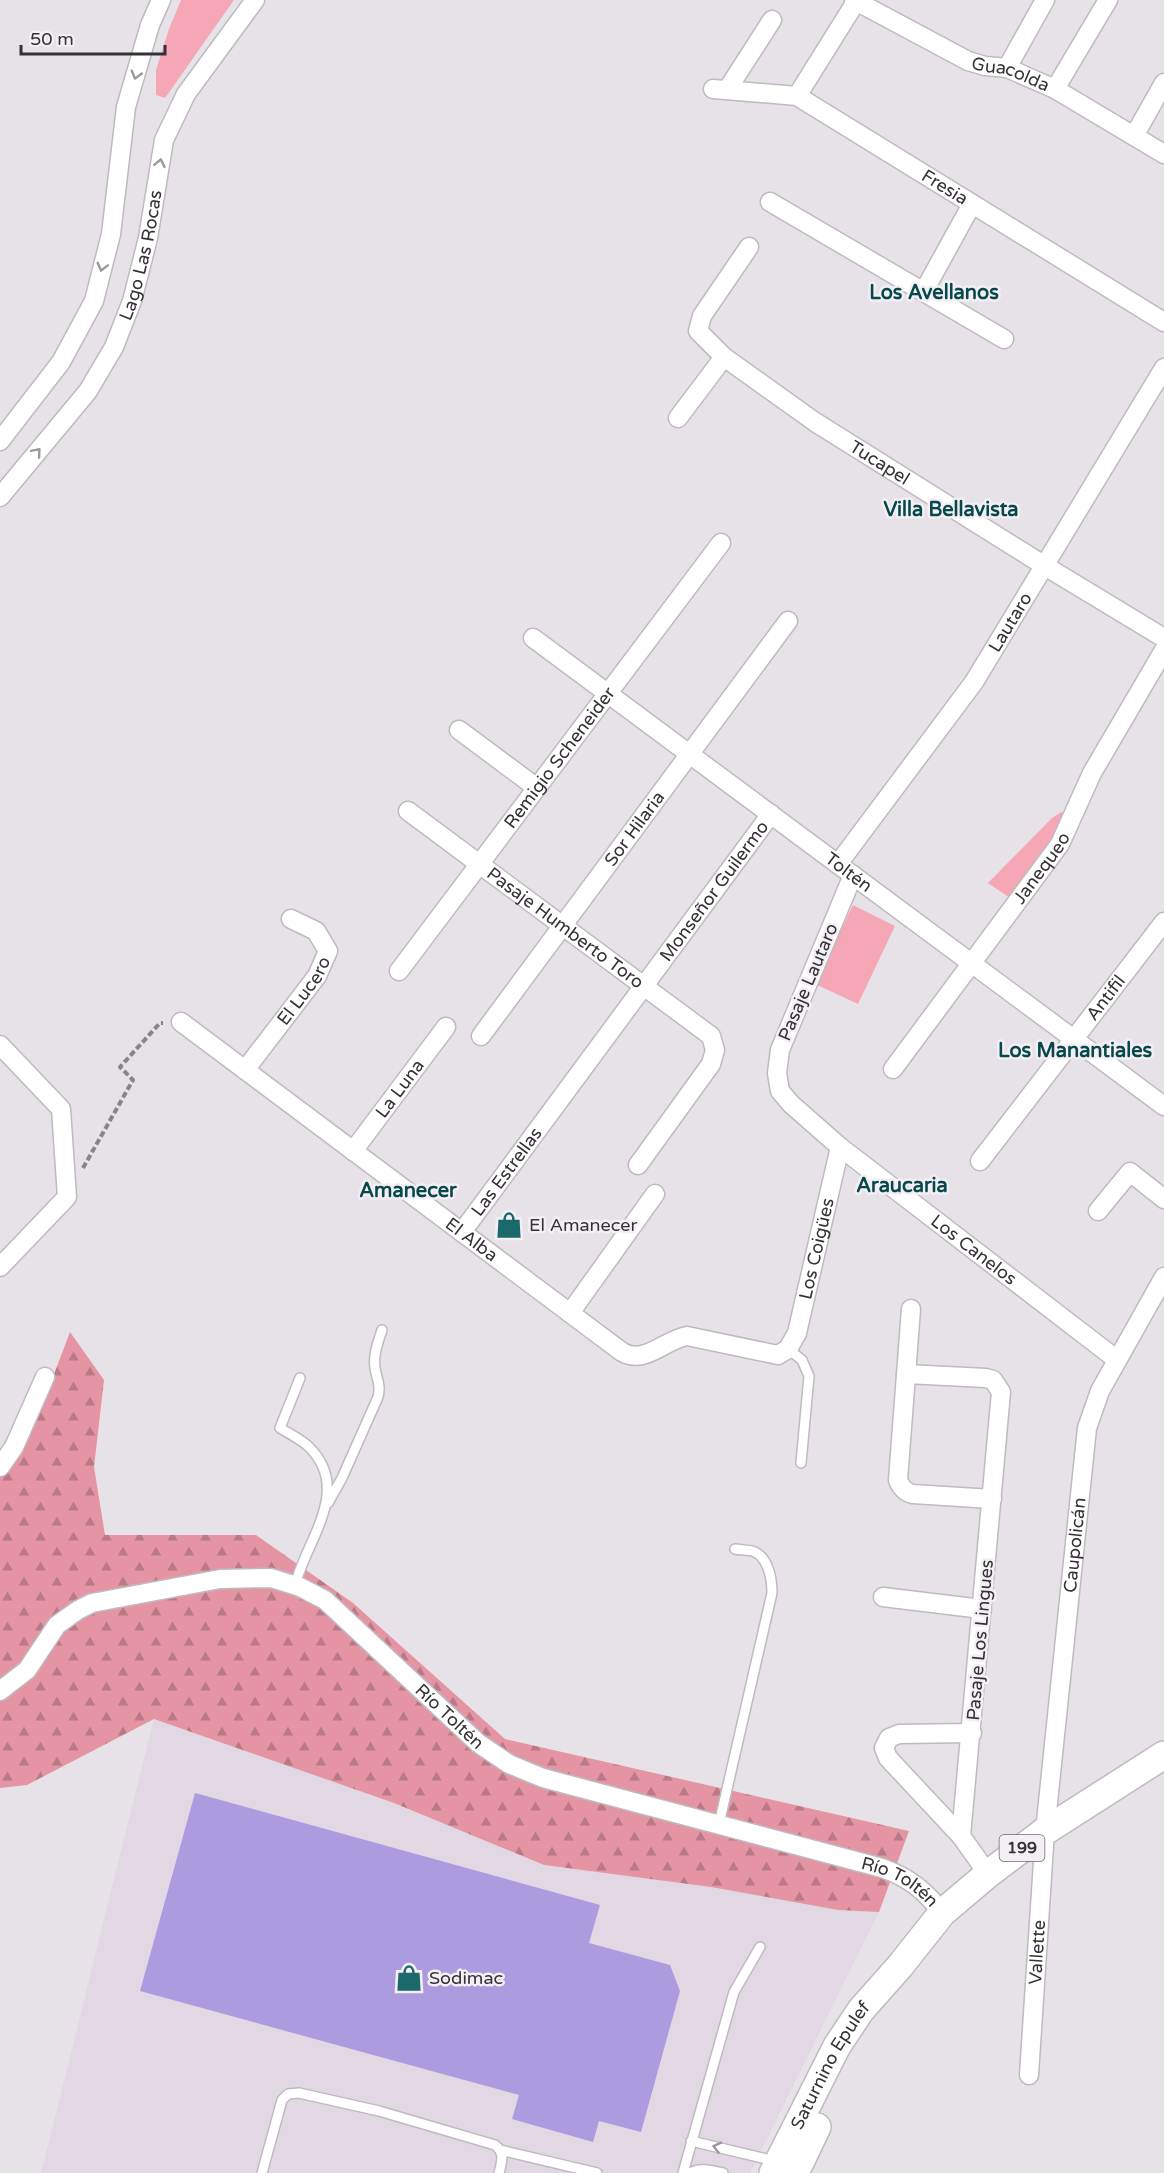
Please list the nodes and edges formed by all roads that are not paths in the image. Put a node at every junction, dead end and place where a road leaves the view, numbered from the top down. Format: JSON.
{"nodes":[{"id":1,"x":161,"y":0,"type":"edge"},
{"id":2,"x":255,"y":0,"type":"edge"},
{"id":3,"x":1045,"y":0,"type":"edge"},
{"id":4,"x":1108,"y":0,"type":"edge"},
{"id":5,"x":856,"y":1,"type":"edge"},
{"id":6,"x":772,"y":20,"type":"dead end"},
{"id":7,"x":1007,"y":68,"type":"junction"},
{"id":8,"x":1164,"y":82,"type":"edge"},
{"id":9,"x":1055,"y":89,"type":"junction"},
{"id":10,"x":797,"y":96,"type":"junction"},
{"id":11,"x":1134,"y":136,"type":"junction"},
{"id":12,"x":1164,"y":154,"type":"edge"},
{"id":13,"x":770,"y":202,"type":"dead end"},
{"id":14,"x":972,"y":204,"type":"junction"},
{"id":15,"x":748,"y":247,"type":"dead end"},
{"id":16,"x":924,"y":291,"type":"junction"},
{"id":17,"x":1164,"y":322,"type":"edge"},
{"id":18,"x":1004,"y":339,"type":"dead end"},
{"id":19,"x":724,"y":357,"type":"junction"},
{"id":20,"x":1164,"y":368,"type":"edge"},
{"id":21,"x":678,"y":418,"type":"dead end"},
{"id":22,"x":0,"y":441,"type":"edge"},
{"id":23,"x":0,"y":497,"type":"edge"},
{"id":24,"x":721,"y":543,"type":"dead end"},
{"id":25,"x":1045,"y":566,"type":"junction"},
{"id":26,"x":788,"y":621,"type":"dead end"},
{"id":27,"x":533,"y":638,"type":"dead end"},
{"id":28,"x":1164,"y":638,"type":"edge"},
{"id":29,"x":1164,"y":650,"type":"edge"},
{"id":30,"x":608,"y":693,"type":"junction"},
{"id":31,"x":459,"y":730,"type":"dead end"},
{"id":32,"x":690,"y":754,"type":"junction"},
{"id":33,"x":537,"y":788,"type":"junction"},
{"id":34,"x":408,"y":811,"type":"dead end"},
{"id":35,"x":771,"y":814,"type":"junction"},
{"id":36,"x":480,"y":864,"type":"junction"},
{"id":37,"x":845,"y":870,"type":"junction"},
{"id":38,"x":291,"y":919,"type":"dead end"},
{"id":39,"x":1164,"y":922,"type":"edge"},
{"id":40,"x":563,"y":925,"type":"junction"},
{"id":41,"x":972,"y":964,"type":"junction"},
{"id":42,"x":399,"y":971,"type":"dead end"},
{"id":43,"x":643,"y":985,"type":"junction"},
{"id":44,"x":181,"y":1022,"type":"dead end"},
{"id":45,"x":446,"y":1027,"type":"dead end"},
{"id":46,"x":481,"y":1036,"type":"dead end"},
{"id":47,"x":1074,"y":1039,"type":"junction"},
{"id":48,"x":0,"y":1045,"type":"edge"},
{"id":49,"x":893,"y":1069,"type":"dead end"},
{"id":50,"x":245,"y":1070,"type":"junction"},
{"id":51,"x":780,"y":1091,"type":"joint"},
{"id":52,"x":1164,"y":1106,"type":"edge"},
{"id":53,"x":551,"y":1111,"type":"joint"},
{"id":54,"x":840,"y":1147,"type":"junction"},
{"id":55,"x":353,"y":1151,"type":"junction"},
{"id":56,"x":980,"y":1161,"type":"dead end"},
{"id":57,"x":638,"y":1165,"type":"dead end"},
{"id":58,"x":655,"y":1194,"type":"dead end"},
{"id":59,"x":1164,"y":1199,"type":"edge"},
{"id":60,"x":1098,"y":1211,"type":"dead end"},
{"id":61,"x":462,"y":1232,"type":"junction"},
{"id":62,"x":0,"y":1268,"type":"edge"},
{"id":63,"x":1164,"y":1277,"type":"edge"},
{"id":64,"x":911,"y":1309,"type":"dead end"},
{"id":65,"x":570,"y":1313,"type":"junction"},
{"id":66,"x":382,"y":1330,"type":"dead end"},
{"id":67,"x":788,"y":1349,"type":"junction"},
{"id":68,"x":1116,"y":1359,"type":"junction"},
{"id":69,"x":906,"y":1374,"type":"junction"},
{"id":70,"x":45,"y":1377,"type":"dead end"},
{"id":71,"x":300,"y":1378,"type":"dead end"},
{"id":72,"x":801,"y":1463,"type":"dead end"},
{"id":73,"x":0,"y":1467,"type":"edge"},
{"id":74,"x":992,"y":1499,"type":"junction"},
{"id":75,"x":324,"y":1509,"type":"junction"},
{"id":76,"x":735,"y":1550,"type":"dead end"},
{"id":77,"x":294,"y":1585,"type":"junction"},
{"id":78,"x":883,"y":1597,"type":"dead end"},
{"id":79,"x":982,"y":1609,"type":"junction"},
{"id":80,"x":0,"y":1691,"type":"edge"},
{"id":81,"x":972,"y":1733,"type":"junction"},
{"id":82,"x":1162,"y":1761,"type":"edge"},
{"id":83,"x":719,"y":1824,"type":"junction"},
{"id":84,"x":1045,"y":1831,"type":"junction"},
{"id":85,"x":962,"y":1836,"type":"junction"},
{"id":86,"x":988,"y":1874,"type":"junction"},
{"id":87,"x":942,"y":1913,"type":"junction"},
{"id":88,"x":759,"y":1947,"type":"dead end"},
{"id":89,"x":1029,"y":2074,"type":"dead end"},
{"id":90,"x":691,"y":2141,"type":"junction"},
{"id":91,"x":500,"y":2150,"type":"junction"},
{"id":92,"x":786,"y":2169,"type":"edge"},
{"id":93,"x":262,"y":2173,"type":"edge"},
{"id":94,"x":499,"y":2173,"type":"edge"},
{"id":95,"x":597,"y":2173,"type":"edge"},
{"id":96,"x":683,"y":2173,"type":"edge"},
{"id":97,"x":690,"y":2173,"type":"edge"},
{"id":98,"x":723,"y":2173,"type":"edge"}],
"edges":[{"from":1,"to":22,"type":"street","name":"Lago Las Rocas","one_way":true},
{"from":23,"to":2,"type":"street","name":"Lago Las Rocas","one_way":true},
{"from":3,"to":7,"type":"street"},
{"from":4,"to":9,"type":"street"},
{"from":5,"to":7,"type":"street","name":"Guacolda"},
{"from":5,"to":10,"type":"street"},
{"from":6,"to":10,"type":"street","name":"Fresia"},
{"from":7,"to":9,"type":"street","name":"Guacolda"},
{"from":8,"to":11,"type":"street"},
{"from":9,"to":11,"type":"street","name":"Guacolda"},
{"from":10,"to":14,"type":"street","name":"Fresia"},
{"from":11,"to":12,"type":"street","name":"Guacolda"},
{"from":13,"to":16,"type":"street"},
{"from":14,"to":16,"type":"street"},
{"from":14,"to":17,"type":"street","name":"Fresia"},
{"from":15,"to":19,"type":"street","name":"Tucapel"},
{"from":16,"to":18,"type":"street"},
{"from":19,"to":21,"type":"street"},
{"from":19,"to":25,"type":"street","name":"Tucapel"},
{"from":20,"to":25,"type":"street","name":"Lautaro"},
{"from":24,"to":30,"type":"street","name":"Remigio Scheneider"},
{"from":25,"to":28,"type":"street","name":"Tucapel"},
{"from":25,"to":37,"type":"street","name":"Lautaro"},
{"from":26,"to":32,"type":"street","name":"Sor Hilaria"},
{"from":27,"to":30,"type":"street","name":"Toltén"},
{"from":29,"to":41,"type":"street","name":"Janequeo"},
{"from":30,"to":32,"type":"street","name":"Toltén"},
{"from":30,"to":33,"type":"street","name":"Remigio Scheneider"},
{"from":31,"to":33,"type":"street"},
{"from":32,"to":35,"type":"street","name":"Toltén"},
{"from":32,"to":40,"type":"street","name":"Sor Hilaria"},
{"from":33,"to":36,"type":"street","name":"Remigio Scheneider"},
{"from":34,"to":36,"type":"street","name":"Pasaje Humberto Toro"},
{"from":35,"to":37,"type":"street","name":"Toltén"},
{"from":35,"to":43,"type":"street","name":"Monseñor Guilermo"},
{"from":36,"to":40,"type":"street","name":"Pasaje Humberto Toro"},
{"from":36,"to":42,"type":"street","name":"Remigio Scheneider"},
{"from":37,"to":41,"type":"street","name":"Toltén"},
{"from":37,"to":51,"type":"street","name":"Pasaje Lautaro"},
{"from":38,"to":50,"type":"street","name":"El Lucero"},
{"from":39,"to":47,"type":"street","name":"Antifil"},
{"from":40,"to":43,"type":"street","name":"Pasaje Humberto Toro"},
{"from":40,"to":46,"type":"street","name":"Sor Hilaria"},
{"from":41,"to":47,"type":"street","name":"Toltén"},
{"from":41,"to":49,"type":"street","name":"Janequeo"},
{"from":43,"to":53,"type":"street","name":"Monseñor Guilermo"},
{"from":43,"to":57,"type":"street","name":"Pasaje Humberto Toro"},
{"from":44,"to":50,"type":"street","name":"El Alba"},
{"from":45,"to":55,"type":"street","name":"La Luna"},
{"from":47,"to":52,"type":"street","name":"Toltén"},
{"from":47,"to":56,"type":"street","name":"Antifil"},
{"from":48,"to":62,"type":"street"},
{"from":50,"to":55,"type":"street","name":"El Alba"},
{"from":51,"to":54,"type":"street","name":"Los Canelos"},
{"from":53,"to":61,"type":"street","name":"Las Estrellas"},
{"from":54,"to":67,"type":"street","name":"Los Coigües"},
{"from":54,"to":68,"type":"street","name":"Los Canelos"},
{"from":55,"to":61,"type":"street","name":"El Alba"},
{"from":58,"to":65,"type":"street"},
{"from":59,"to":60,"type":"street"},
{"from":61,"to":65,"type":"street","name":"El Alba"},
{"from":63,"to":68,"type":"street","name":"Caupolicán"},
{"from":64,"to":69,"type":"street"},
{"from":65,"to":67,"type":"street","name":"El Alba"},
{"from":66,"to":75,"type":"lane"},
{"from":67,"to":72,"type":"lane"},
{"from":68,"to":84,"type":"street","name":"Caupolicán"},
{"from":69,"to":74,"type":"street"},
{"from":69,"to":74,"type":"street","name":"Pasaje Los Lingues"},
{"from":70,"to":73,"type":"street"},
{"from":71,"to":75,"type":"lane"},
{"from":74,"to":79,"type":"street","name":"Pasaje Los Lingues"},
{"from":75,"to":77,"type":"lane"},
{"from":76,"to":83,"type":"lane"},
{"from":77,"to":80,"type":"street","name":"Río Toltén"},
{"from":77,"to":83,"type":"street","name":"Río Toltén"},
{"from":78,"to":79,"type":"street"},
{"from":79,"to":81,"type":"street","name":"Pasaje Los Lingues"},
{"from":81,"to":85,"type":"street","name":"Pasaje Los Lingues"},
{"from":81,"to":85,"type":"street"},
{"from":82,"to":84,"type":"main road","name":"Saturnino Epulef","number":"199"},
{"from":83,"to":87,"type":"street","name":"Río Toltén"},
{"from":84,"to":86,"type":"main road","name":"Saturnino Epulef","number":"199"},
{"from":84,"to":89,"type":"street","name":"Vallette"},
{"from":85,"to":86,"type":"street"},
{"from":86,"to":87,"type":"main road","name":"Saturnino Epulef","number":"199"},
{"from":87,"to":92,"type":"main road","name":"Saturnino Epulef","number":"199"},
{"from":88,"to":90,"type":"lane"},
{"from":92,"to":90,"type":"lane","one_way":true},
{"from":90,"to":96,"type":"lane"},
{"from":91,"to":93,"type":"lane"},
{"from":91,"to":94,"type":"lane"},
{"from":91,"to":95,"type":"lane"},
{"from":97,"to":98,"type":"lane"}]}
